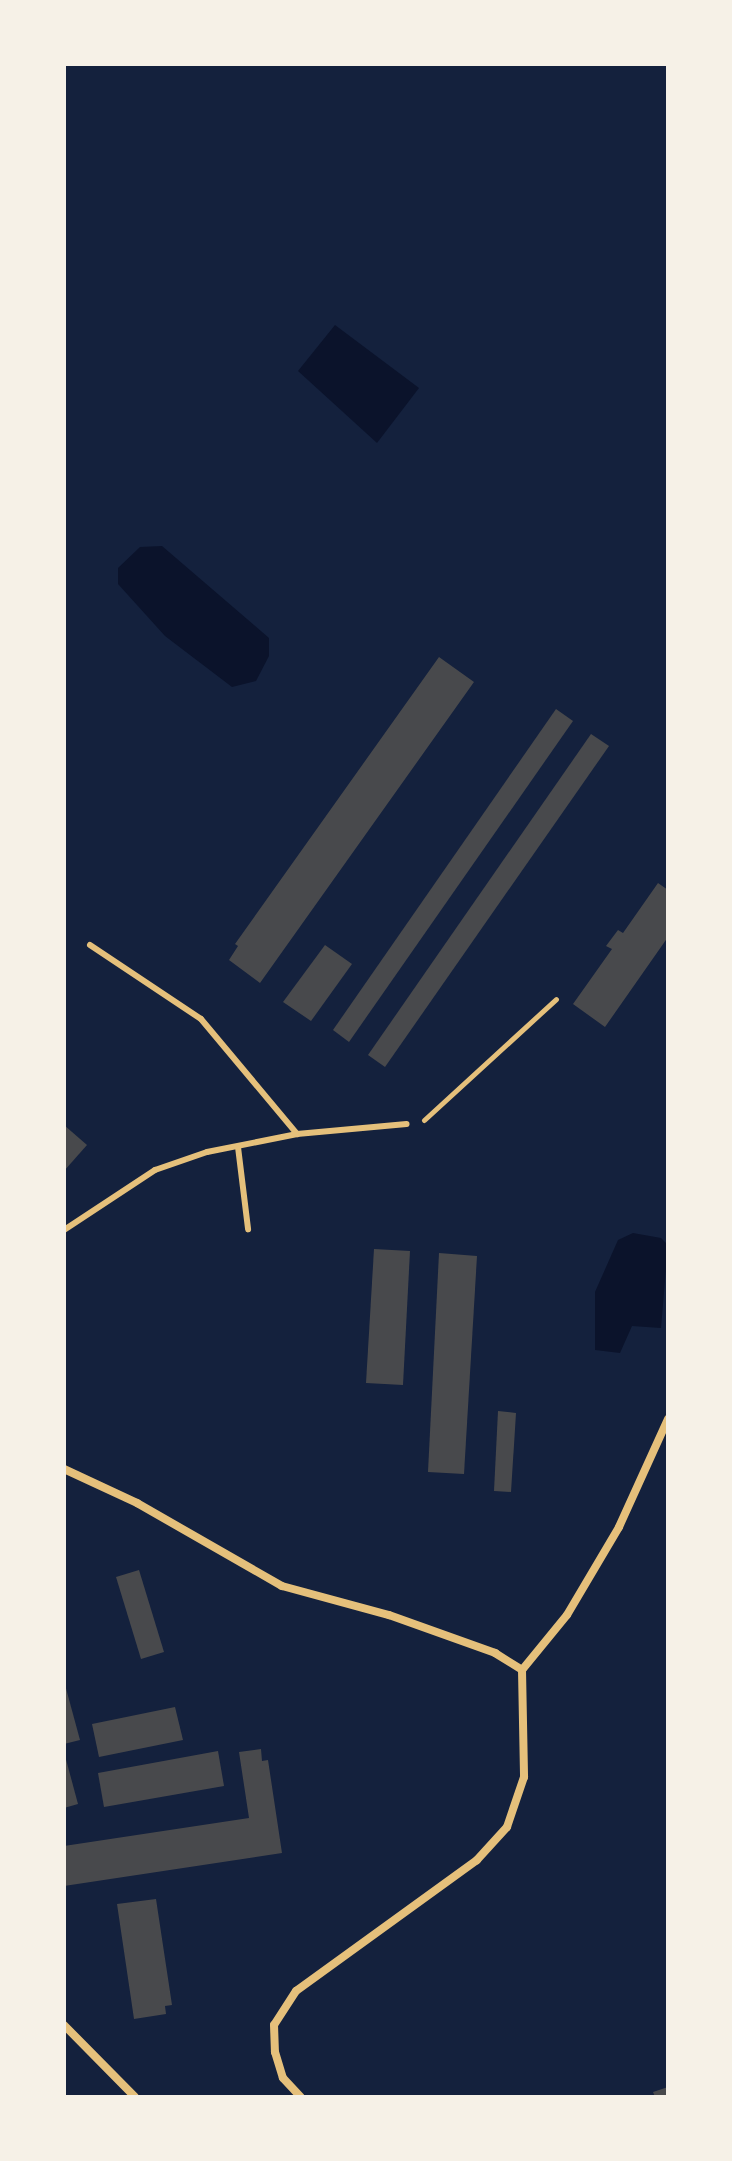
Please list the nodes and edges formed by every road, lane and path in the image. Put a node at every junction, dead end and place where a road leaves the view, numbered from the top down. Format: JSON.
{"nodes":[{"id":1,"x":90,"y":945,"type":"dead end"},
{"id":2,"x":556,"y":999,"type":"dead end"},
{"id":3,"x":407,"y":1124,"type":"joint"},
{"id":4,"x":297,"y":1134,"type":"junction"},
{"id":5,"x":238,"y":1147,"type":"junction"},
{"id":6,"x":248,"y":1229,"type":"dead end"},
{"id":7,"x":64,"y":1230,"type":"edge"},
{"id":8,"x":668,"y":1419,"type":"edge"},
{"id":9,"x":64,"y":1469,"type":"edge"},
{"id":10,"x":522,"y":1670,"type":"junction"},
{"id":11,"x":64,"y":2025,"type":"edge"},
{"id":12,"x":135,"y":2097,"type":"edge"},
{"id":13,"x":301,"y":2097,"type":"edge"}],
"edges":[{"from":1,"to":4,"type":"lane"},
{"from":2,"to":3,"type":"path"},
{"from":3,"to":4,"type":"lane"},
{"from":4,"to":5,"type":"lane"},
{"from":5,"to":6,"type":"lane"},
{"from":5,"to":7,"type":"lane"},
{"from":8,"to":10,"type":"street"},
{"from":9,"to":10,"type":"street"},
{"from":10,"to":13,"type":"street"},
{"from":11,"to":12,"type":"street"}]}
